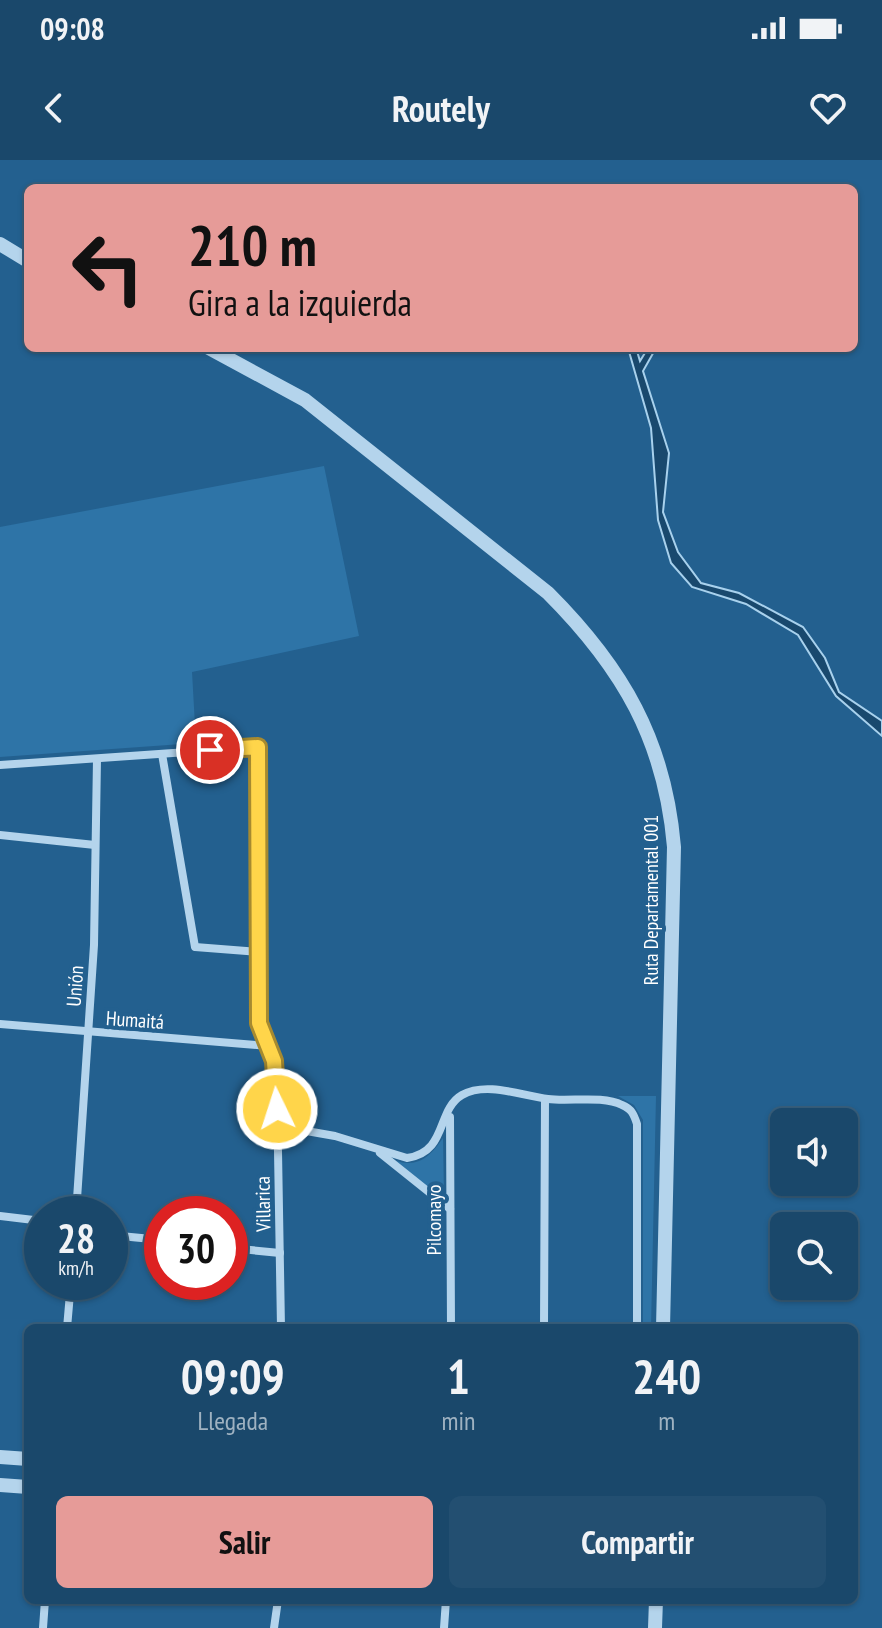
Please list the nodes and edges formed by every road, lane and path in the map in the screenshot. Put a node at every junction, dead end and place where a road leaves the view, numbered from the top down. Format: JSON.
{"nodes":[{"id":1,"x":0,"y":244,"type":"edge"},
{"id":2,"x":24,"y":259,"type":"edge"},
{"id":3,"x":216,"y":352,"type":"edge"},
{"id":4,"x":162,"y":754,"type":"junction"},
{"id":5,"x":97,"y":759,"type":"junction"},
{"id":6,"x":0,"y":765,"type":"edge"},
{"id":7,"x":0,"y":835,"type":"edge"},
{"id":8,"x":95,"y":845,"type":"junction"},
{"id":9,"x":260,"y":952,"type":"junction"},
{"id":10,"x":0,"y":1024,"type":"edge"},
{"id":11,"x":88,"y":1032,"type":"junction"},
{"id":12,"x":268,"y":1046,"type":"junction"},
{"id":13,"x":545,"y":1099,"type":"junction"},
{"id":14,"x":450,"y":1112,"type":"junction"},
{"id":15,"x":278,"y":1126,"type":"junction"},
{"id":16,"x":376,"y":1150,"type":"junction"},
{"id":17,"x":77,"y":1196,"type":"edge"},
{"id":18,"x":450,"y":1209,"type":"junction"},
{"id":19,"x":0,"y":1216,"type":"edge"},
{"id":20,"x":24,"y":1219,"type":"edge"},
{"id":21,"x":248,"y":1250,"type":"edge"},
{"id":22,"x":280,"y":1253,"type":"junction"},
{"id":23,"x":69,"y":1300,"type":"edge"},
{"id":24,"x":67,"y":1324,"type":"edge"},
{"id":25,"x":281,"y":1324,"type":"edge"},
{"id":26,"x":451,"y":1324,"type":"edge"},
{"id":27,"x":544,"y":1324,"type":"edge"},
{"id":28,"x":637,"y":1324,"type":"edge"},
{"id":29,"x":663,"y":1324,"type":"edge"},
{"id":30,"x":0,"y":1457,"type":"edge"},
{"id":31,"x":24,"y":1459,"type":"edge"},
{"id":32,"x":0,"y":1485,"type":"edge"},
{"id":33,"x":24,"y":1487,"type":"edge"},
{"id":34,"x":45,"y":1604,"type":"edge"},
{"id":35,"x":277,"y":1604,"type":"edge"},
{"id":36,"x":446,"y":1604,"type":"edge"},
{"id":37,"x":656,"y":1604,"type":"edge"},
{"id":38,"x":43,"y":1628,"type":"edge"},
{"id":39,"x":274,"y":1628,"type":"edge"},
{"id":40,"x":444,"y":1628,"type":"edge"},
{"id":41,"x":655,"y":1628,"type":"edge"}],
"edges":[{"from":1,"to":2,"type":"street"},
{"from":3,"to":29,"type":"street","name":"Ruta Departamental 001"},
{"from":4,"to":5,"type":"street"},
{"from":4,"to":9,"type":"street"},
{"from":4,"to":9,"type":"street","name":"Villarica"},
{"from":5,"to":6,"type":"street"},
{"from":5,"to":8,"type":"street","name":"Unión"},
{"from":7,"to":8,"type":"street"},
{"from":8,"to":11,"type":"street","name":"Unión"},
{"from":9,"to":12,"type":"street","name":"Villarica"},
{"from":10,"to":11,"type":"street","name":"Humaitá"},
{"from":11,"to":12,"type":"street","name":"Humaitá"},
{"from":11,"to":17,"type":"street","name":"Unión"},
{"from":12,"to":15,"type":"street","name":"Villarica"},
{"from":13,"to":14,"type":"street"},
{"from":13,"to":27,"type":"street"},
{"from":13,"to":28,"type":"street"},
{"from":14,"to":16,"type":"street"},
{"from":14,"to":18,"type":"street","name":"Pilcomayo"},
{"from":15,"to":16,"type":"street"},
{"from":15,"to":22,"type":"street","name":"Villarica"},
{"from":16,"to":18,"type":"street"},
{"from":18,"to":26,"type":"street","name":"Pilcomayo"},
{"from":19,"to":20,"type":"street"},
{"from":21,"to":22,"type":"street"},
{"from":22,"to":25,"type":"street","name":"Villarica"},
{"from":23,"to":24,"type":"street"},
{"from":30,"to":31,"type":"street"},
{"from":32,"to":33,"type":"street"},
{"from":34,"to":38,"type":"street"},
{"from":35,"to":39,"type":"street"},
{"from":36,"to":40,"type":"street"},
{"from":37,"to":41,"type":"street"}]}
